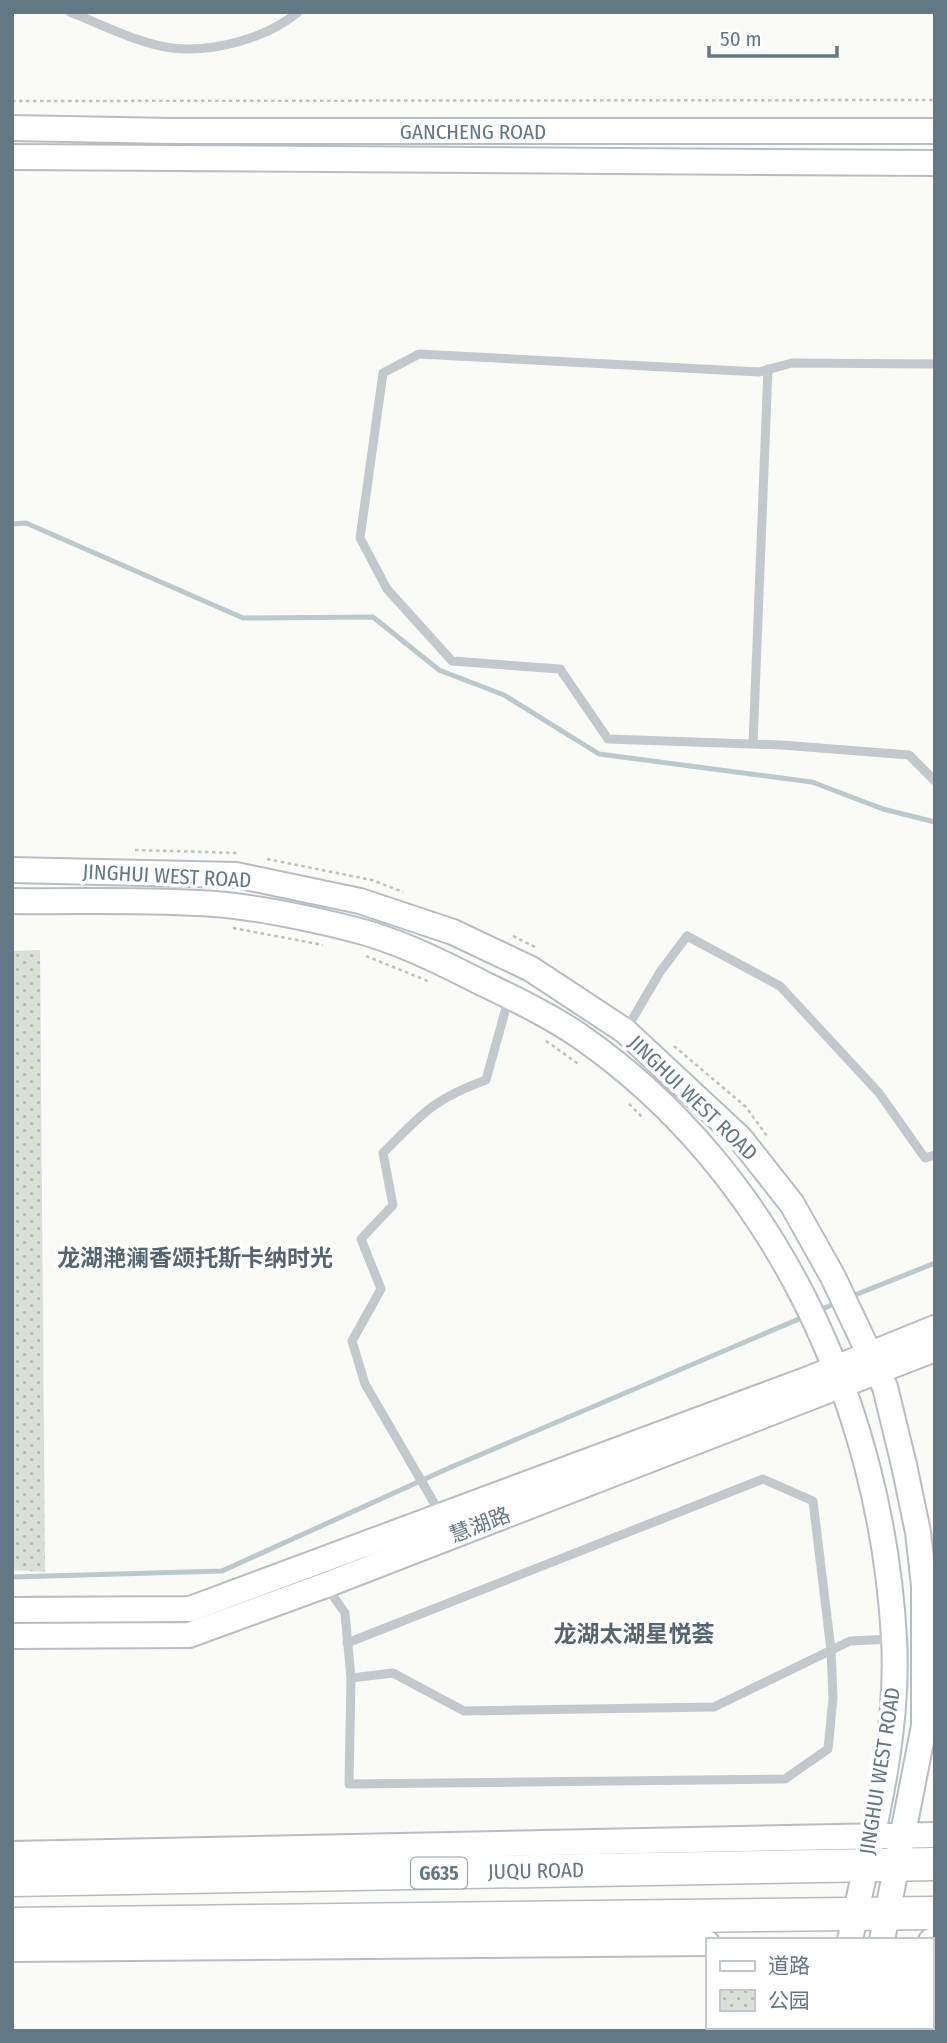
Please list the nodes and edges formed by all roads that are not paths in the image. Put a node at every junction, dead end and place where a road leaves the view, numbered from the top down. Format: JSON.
{"nodes":[{"id":1,"x":71,"y":12,"type":"edge"},
{"id":2,"x":298,"y":12,"type":"edge"},
{"id":3,"x":12,"y":128,"type":"edge"},
{"id":4,"x":935,"y":131,"type":"edge"},
{"id":5,"x":12,"y":157,"type":"edge"},
{"id":6,"x":935,"y":163,"type":"edge"},
{"id":7,"x":935,"y":364,"type":"edge"},
{"id":8,"x":768,"y":369,"type":"junction"},
{"id":9,"x":754,"y":744,"type":"junction"},
{"id":10,"x":935,"y":781,"type":"edge"},
{"id":11,"x":12,"y":870,"type":"edge"},
{"id":12,"x":12,"y":901,"type":"edge"},
{"id":13,"x":509,"y":996,"type":"junction"},
{"id":14,"x":625,"y":1031,"type":"junction"},
{"id":15,"x":935,"y":1155,"type":"edge"},
{"id":16,"x":935,"y":1328,"type":"edge"},
{"id":17,"x":935,"y":1349,"type":"edge"},
{"id":18,"x":873,"y":1362,"type":"junction"},
{"id":19,"x":838,"y":1376,"type":"junction"},
{"id":20,"x":441,"y":1514,"type":"junction"},
{"id":21,"x":326,"y":1585,"type":"junction"},
{"id":22,"x":12,"y":1610,"type":"edge"},
{"id":23,"x":12,"y":1636,"type":"edge"},
{"id":24,"x":894,"y":1639,"type":"junction"},
{"id":25,"x":348,"y":1643,"type":"junction"},
{"id":26,"x":831,"y":1650,"type":"junction"},
{"id":27,"x":351,"y":1678,"type":"junction"},
{"id":28,"x":935,"y":1835,"type":"edge"},
{"id":29,"x":901,"y":1850,"type":"junction"},
{"id":30,"x":868,"y":1851,"type":"junction"},
{"id":31,"x":12,"y":1854,"type":"edge"},
{"id":32,"x":935,"y":1864,"type":"edge"},
{"id":33,"x":12,"y":1880,"type":"edge"},
{"id":34,"x":935,"y":1913,"type":"edge"},
{"id":35,"x":449,"y":1920,"type":"junction"},
{"id":36,"x":12,"y":1924,"type":"edge"},
{"id":37,"x":853,"y":1926,"type":"edge"},
{"id":38,"x":885,"y":1926,"type":"edge"},
{"id":39,"x":706,"y":1942,"type":"edge"},
{"id":40,"x":393,"y":1946,"type":"junction"},
{"id":41,"x":12,"y":1949,"type":"edge"}],
"edges":[{"from":1,"to":2,"type":"lane"},
{"from":3,"to":4,"type":"street","name":"GANCHENG ROAD"},
{"from":5,"to":6,"type":"street","name":"GANCHENG ROAD"},
{"from":7,"to":8,"type":"lane"},
{"from":8,"to":9,"type":"lane"},
{"from":8,"to":9,"type":"lane"},
{"from":9,"to":10,"type":"lane"},
{"from":11,"to":14,"type":"street","name":"JINGHUI WEST ROAD"},
{"from":12,"to":13,"type":"street","name":"JINGHUI WEST ROAD"},
{"from":13,"to":19,"type":"street","name":"JINGHUI WEST ROAD"},
{"from":13,"to":20,"type":"lane"},
{"from":14,"to":15,"type":"lane"},
{"from":14,"to":18,"type":"street","name":"JINGHUI WEST ROAD"},
{"from":16,"to":18,"type":"street","name":"慧湖路"},
{"from":17,"to":18,"type":"street","name":"慧湖路"},
{"from":18,"to":19,"type":"street","name":"慧湖路"},
{"from":18,"to":29,"type":"street","name":"JINGHUI WEST ROAD"},
{"from":19,"to":20,"type":"street","name":"慧湖路"},
{"from":19,"to":21,"type":"street","name":"慧湖路"},
{"from":19,"to":24,"type":"street","name":"JINGHUI WEST ROAD"},
{"from":20,"to":22,"type":"street","name":"慧湖路"},
{"from":21,"to":23,"type":"street","name":"慧湖路"},
{"from":21,"to":25,"type":"lane"},
{"from":24,"to":26,"type":"lane"},
{"from":24,"to":30,"type":"street","name":"JINGHUI WEST ROAD"},
{"from":25,"to":26,"type":"lane"},
{"from":25,"to":27,"type":"lane"},
{"from":26,"to":27,"type":"lane"},
{"from":26,"to":27,"type":"lane"},
{"from":28,"to":29,"type":"street"},
{"from":29,"to":30,"type":"highway","name":"JUQU ROAD","number":"G635"},
{"from":29,"to":32,"type":"highway","name":"JUQU ROAD","number":"G635"},
{"from":29,"to":38,"type":"street","name":"JINGHUI WEST ROAD"},
{"from":30,"to":31,"type":"street"},
{"from":30,"to":33,"type":"highway","name":"JUQU ROAD","number":"G635"},
{"from":30,"to":37,"type":"street","name":"JINGHUI WEST ROAD"},
{"from":34,"to":38,"type":"highway","number":"G635"},
{"from":35,"to":36,"type":"highway","number":"G635"},
{"from":35,"to":37,"type":"highway","number":"G635"},
{"from":35,"to":40,"type":"street"},
{"from":37,"to":38,"type":"highway","number":"G635"},
{"from":39,"to":40,"type":"street"},
{"from":40,"to":41,"type":"street"}]}
